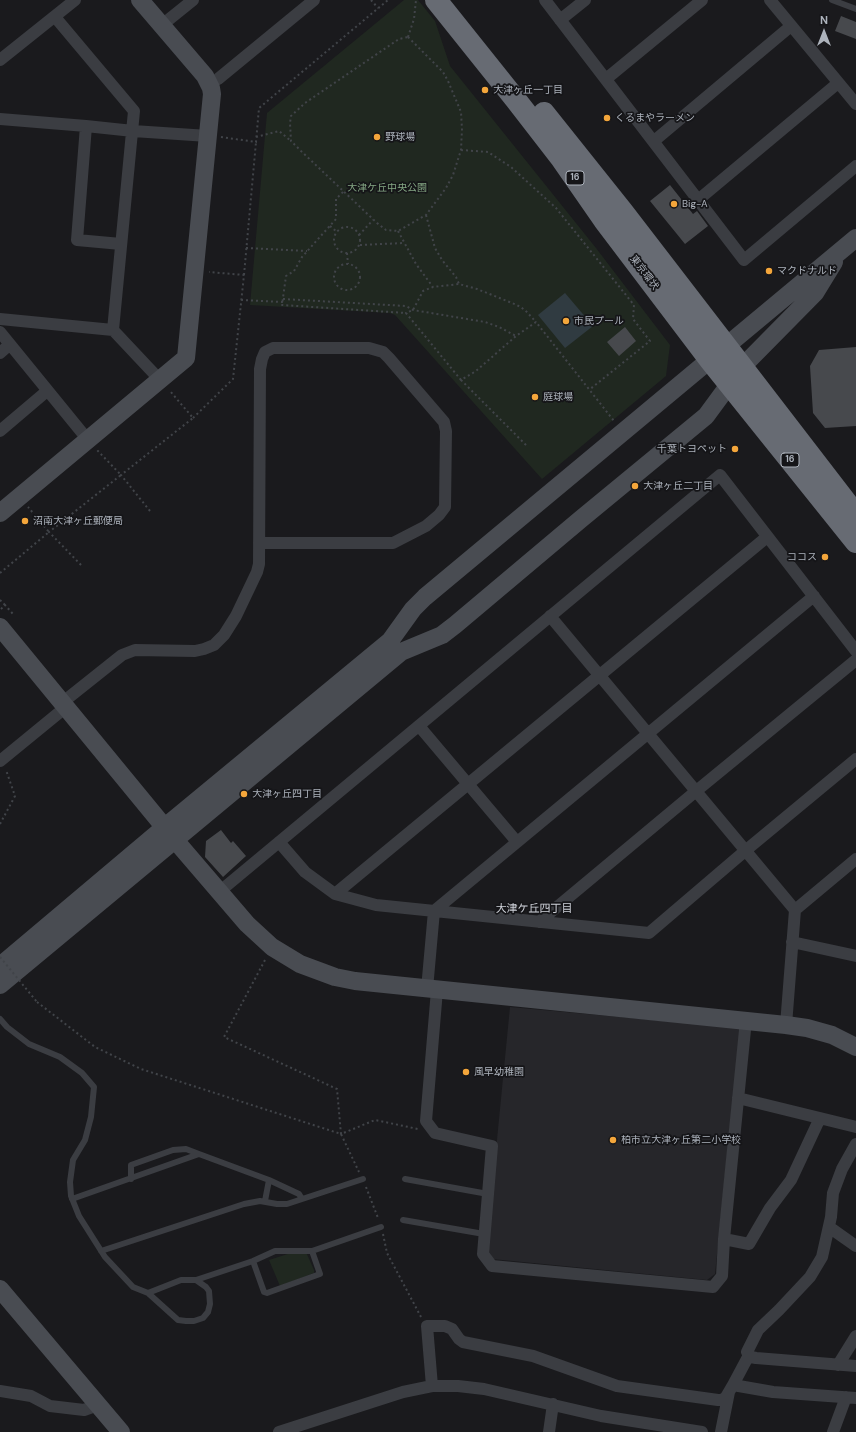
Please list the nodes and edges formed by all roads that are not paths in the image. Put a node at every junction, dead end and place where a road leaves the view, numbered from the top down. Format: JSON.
{"nodes":[{"id":1,"x":75,"y":0,"type":"edge"},
{"id":2,"x":140,"y":0,"type":"edge"},
{"id":3,"x":193,"y":0,"type":"edge"},
{"id":4,"x":314,"y":0,"type":"edge"},
{"id":5,"x":436,"y":0,"type":"edge"},
{"id":6,"x":453,"y":0,"type":"edge"},
{"id":7,"x":545,"y":0,"type":"edge"},
{"id":8,"x":585,"y":0,"type":"edge"},
{"id":9,"x":702,"y":0,"type":"edge"},
{"id":10,"x":770,"y":0,"type":"edge"},
{"id":11,"x":832,"y":0,"type":"edge"},
{"id":12,"x":856,"y":9,"type":"edge"},
{"id":13,"x":55,"y":17,"type":"junction"},
{"id":14,"x":560,"y":20,"type":"junction"},
{"id":15,"x":162,"y":25,"type":"junction"},
{"id":16,"x":792,"y":26,"type":"junction"},
{"id":17,"x":0,"y":60,"type":"edge"},
{"id":18,"x":606,"y":79,"type":"junction"},
{"id":19,"x":838,"y":83,"type":"junction"},
{"id":20,"x":210,"y":84,"type":"junction"},
{"id":21,"x":856,"y":104,"type":"edge"},
{"id":22,"x":0,"y":119,"type":"edge"},
{"id":23,"x":86,"y":126,"type":"junction"},
{"id":24,"x":133,"y":131,"type":"junction"},
{"id":25,"x":208,"y":136,"type":"junction"},
{"id":26,"x":654,"y":141,"type":"junction"},
{"id":27,"x":856,"y":166,"type":"edge"},
{"id":28,"x":698,"y":200,"type":"junction"},
{"id":29,"x":121,"y":244,"type":"junction"},
{"id":30,"x":849,"y":244,"type":"edge"},
{"id":31,"x":0,"y":319,"type":"edge"},
{"id":32,"x":113,"y":330,"type":"junction"},
{"id":33,"x":0,"y":332,"type":"edge"},
{"id":34,"x":5,"y":349,"type":"edge"},
{"id":35,"x":718,"y":353,"type":"junction"},
{"id":36,"x":736,"y":376,"type":"junction"},
{"id":37,"x":160,"y":380,"type":"junction"},
{"id":38,"x":47,"y":391,"type":"junction"},
{"id":39,"x":0,"y":431,"type":"edge"},
{"id":40,"x":88,"y":440,"type":"junction"},
{"id":41,"x":0,"y":513,"type":"edge"},
{"id":42,"x":856,"y":515,"type":"edge"},
{"id":43,"x":767,"y":537,"type":"junction"},
{"id":44,"x":856,"y":542,"type":"edge"},
{"id":45,"x":259,"y":543,"type":"junction"},
{"id":46,"x":814,"y":596,"type":"junction"},
{"id":47,"x":550,"y":616,"type":"junction"},
{"id":48,"x":0,"y":627,"type":"edge"},
{"id":49,"x":856,"y":652,"type":"edge"},
{"id":50,"x":856,"y":660,"type":"edge"},
{"id":51,"x":599,"y":675,"type":"junction"},
{"id":52,"x":64,"y":705,"type":"junction"},
{"id":53,"x":419,"y":726,"type":"junction"},
{"id":54,"x":648,"y":734,"type":"junction"},
{"id":55,"x":856,"y":759,"type":"edge"},
{"id":56,"x":1,"y":760,"type":"edge"},
{"id":57,"x":468,"y":784,"type":"junction"},
{"id":58,"x":695,"y":792,"type":"junction"},
{"id":59,"x":170,"y":834,"type":"junction"},
{"id":60,"x":279,"y":842,"type":"junction"},
{"id":61,"x":516,"y":842,"type":"junction"},
{"id":62,"x":745,"y":851,"type":"junction"},
{"id":63,"x":856,"y":859,"type":"edge"},
{"id":64,"x":220,"y":892,"type":"junction"},
{"id":65,"x":335,"y":894,"type":"junction"},
{"id":66,"x":795,"y":910,"type":"junction"},
{"id":67,"x":434,"y":911,"type":"junction"},
{"id":68,"x":539,"y":922,"type":"junction"},
{"id":69,"x":792,"y":942,"type":"junction"},
{"id":70,"x":856,"y":956,"type":"edge"},
{"id":71,"x":0,"y":966,"type":"edge"},
{"id":72,"x":0,"y":985,"type":"edge"},
{"id":73,"x":432,"y":989,"type":"junction"},
{"id":74,"x":0,"y":1019,"type":"edge"},
{"id":75,"x":746,"y":1020,"type":"junction"},
{"id":76,"x":786,"y":1025,"type":"junction"},
{"id":77,"x":856,"y":1047,"type":"edge"},
{"id":78,"x":738,"y":1098,"type":"junction"},
{"id":79,"x":820,"y":1118,"type":"junction"},
{"id":80,"x":856,"y":1127,"type":"edge"},
{"id":81,"x":856,"y":1144,"type":"edge"},
{"id":82,"x":199,"y":1154,"type":"junction"},
{"id":83,"x":131,"y":1178,"type":"junction"},
{"id":84,"x":363,"y":1179,"type":"road end"},
{"id":85,"x":405,"y":1179,"type":"dead end"},
{"id":86,"x":269,"y":1180,"type":"junction"},
{"id":87,"x":488,"y":1194,"type":"junction"},
{"id":88,"x":72,"y":1199,"type":"junction"},
{"id":89,"x":302,"y":1199,"type":"junction"},
{"id":90,"x":265,"y":1201,"type":"junction"},
{"id":91,"x":403,"y":1220,"type":"dead end"},
{"id":92,"x":381,"y":1227,"type":"road end"},
{"id":93,"x":829,"y":1227,"type":"junction"},
{"id":94,"x":484,"y":1234,"type":"junction"},
{"id":95,"x":724,"y":1239,"type":"junction"},
{"id":96,"x":856,"y":1246,"type":"edge"},
{"id":97,"x":312,"y":1250,"type":"junction"},
{"id":98,"x":101,"y":1251,"type":"junction"},
{"id":99,"x":253,"y":1261,"type":"junction"},
{"id":100,"x":196,"y":1280,"type":"junction"},
{"id":101,"x":1,"y":1291,"type":"edge"},
{"id":102,"x":148,"y":1293,"type":"junction"},
{"id":103,"x":856,"y":1336,"type":"edge"},
{"id":104,"x":749,"y":1355,"type":"junction"},
{"id":105,"x":838,"y":1365,"type":"junction"},
{"id":106,"x":856,"y":1366,"type":"edge"},
{"id":107,"x":432,"y":1386,"type":"junction"},
{"id":108,"x":731,"y":1389,"type":"junction"},
{"id":109,"x":0,"y":1391,"type":"edge"},
{"id":110,"x":851,"y":1397,"type":"edge"},
{"id":111,"x":553,"y":1404,"type":"junction"},
{"id":112,"x":98,"y":1405,"type":"junction"},
{"id":113,"x":121,"y":1432,"type":"edge"},
{"id":114,"x":279,"y":1432,"type":"edge"},
{"id":115,"x":549,"y":1432,"type":"edge"},
{"id":116,"x":702,"y":1432,"type":"edge"},
{"id":117,"x":721,"y":1432,"type":"edge"},
{"id":118,"x":833,"y":1432,"type":"edge"}],
"edges":[{"from":1,"to":13,"type":"street"},
{"from":2,"to":15,"type":"street"},
{"from":3,"to":15,"type":"street"},
{"from":4,"to":20,"type":"street"},
{"from":5,"to":35,"type":"highway","name":"東京環状","number":"16"},
{"from":6,"to":35,"type":"highway","name":"東京環状","number":"16"},
{"from":7,"to":14,"type":"street"},
{"from":8,"to":14,"type":"street"},
{"from":9,"to":18,"type":"street"},
{"from":10,"to":16,"type":"street"},
{"from":11,"to":12,"type":"lane"},
{"from":13,"to":17,"type":"street"},
{"from":13,"to":24,"type":"street"},
{"from":14,"to":18,"type":"street"},
{"from":15,"to":20,"type":"street"},
{"from":16,"to":19,"type":"street"},
{"from":16,"to":26,"type":"street"},
{"from":18,"to":26,"type":"street"},
{"from":19,"to":21,"type":"street"},
{"from":19,"to":28,"type":"street"},
{"from":20,"to":25,"type":"street"},
{"from":22,"to":23,"type":"street"},
{"from":23,"to":24,"type":"street"},
{"from":23,"to":29,"type":"street"},
{"from":24,"to":25,"type":"street"},
{"from":24,"to":29,"type":"street"},
{"from":25,"to":37,"type":"street"},
{"from":26,"to":28,"type":"street"},
{"from":27,"to":28,"type":"street"},
{"from":29,"to":32,"type":"street"},
{"from":30,"to":35,"type":"street"},
{"from":30,"to":36,"type":"street"},
{"from":31,"to":32,"type":"street"},
{"from":32,"to":37,"type":"street"},
{"from":33,"to":34,"type":"street"},
{"from":34,"to":38,"type":"street"},
{"from":35,"to":36,"type":"highway","name":"東京環状","number":"16"},
{"from":35,"to":59,"type":"street"},
{"from":36,"to":42,"type":"highway","name":"東京環状","number":"16"},
{"from":36,"to":44,"type":"highway","name":"東京環状","number":"16"},
{"from":36,"to":59,"type":"street"},
{"from":37,"to":40,"type":"street"},
{"from":38,"to":39,"type":"street"},
{"from":38,"to":40,"type":"street"},
{"from":40,"to":41,"type":"street"},
{"from":43,"to":46,"type":"street"},
{"from":43,"to":47,"type":"street"},
{"from":43,"to":51,"type":"street"},
{"from":45,"to":45,"type":"street"},
{"from":45,"to":52,"type":"street"},
{"from":46,"to":49,"type":"street"},
{"from":46,"to":54,"type":"street"},
{"from":47,"to":51,"type":"street"},
{"from":47,"to":53,"type":"street"},
{"from":48,"to":52,"type":"street"},
{"from":50,"to":58,"type":"street"},
{"from":51,"to":54,"type":"street"},
{"from":51,"to":57,"type":"street"},
{"from":52,"to":56,"type":"street"},
{"from":52,"to":59,"type":"street"},
{"from":53,"to":57,"type":"street"},
{"from":53,"to":60,"type":"street"},
{"from":54,"to":58,"type":"street"},
{"from":54,"to":61,"type":"street"},
{"from":55,"to":62,"type":"street"},
{"from":57,"to":61,"type":"street"},
{"from":57,"to":65,"type":"street"},
{"from":58,"to":62,"type":"street"},
{"from":58,"to":68,"type":"street"},
{"from":59,"to":64,"type":"street"},
{"from":59,"to":71,"type":"street"},
{"from":59,"to":72,"type":"street"},
{"from":60,"to":64,"type":"street"},
{"from":60,"to":65,"type":"street"},
{"from":61,"to":67,"type":"street"},
{"from":62,"to":66,"type":"street"},
{"from":62,"to":68,"type":"street"},
{"from":63,"to":66,"type":"street"},
{"from":64,"to":73,"type":"street"},
{"from":65,"to":67,"type":"street"},
{"from":66,"to":69,"type":"street"},
{"from":67,"to":68,"type":"street"},
{"from":67,"to":73,"type":"street"},
{"from":69,"to":70,"type":"street"},
{"from":69,"to":76,"type":"street"},
{"from":73,"to":75,"type":"street"},
{"from":73,"to":87,"type":"street"},
{"from":74,"to":88,"type":"lane"},
{"from":75,"to":76,"type":"street"},
{"from":75,"to":78,"type":"street"},
{"from":76,"to":77,"type":"street"},
{"from":78,"to":79,"type":"street"},
{"from":78,"to":95,"type":"street"},
{"from":79,"to":80,"type":"street"},
{"from":79,"to":95,"type":"street"},
{"from":81,"to":93,"type":"street"},
{"from":82,"to":83,"type":"lane"},
{"from":82,"to":83,"type":"lane"},
{"from":82,"to":86,"type":"lane"},
{"from":83,"to":88,"type":"lane"},
{"from":84,"to":89,"type":"lane"},
{"from":85,"to":87,"type":"lane"},
{"from":86,"to":89,"type":"lane"},
{"from":86,"to":90,"type":"lane"},
{"from":87,"to":94,"type":"street"},
{"from":88,"to":98,"type":"lane"},
{"from":89,"to":90,"type":"lane"},
{"from":90,"to":98,"type":"lane"},
{"from":91,"to":94,"type":"lane"},
{"from":92,"to":97,"type":"lane"},
{"from":93,"to":96,"type":"street"},
{"from":93,"to":104,"type":"street"},
{"from":94,"to":95,"type":"street"},
{"from":97,"to":99,"type":"lane"},
{"from":97,"to":99,"type":"lane"},
{"from":98,"to":102,"type":"lane"},
{"from":99,"to":100,"type":"lane"},
{"from":100,"to":102,"type":"lane"},
{"from":100,"to":102,"type":"lane"},
{"from":101,"to":112,"type":"street"},
{"from":103,"to":105,"type":"street"},
{"from":104,"to":105,"type":"street"},
{"from":104,"to":108,"type":"street"},
{"from":105,"to":106,"type":"street"},
{"from":107,"to":108,"type":"street"},
{"from":107,"to":111,"type":"street"},
{"from":107,"to":114,"type":"street"},
{"from":108,"to":110,"type":"street"},
{"from":108,"to":117,"type":"street"},
{"from":109,"to":112,"type":"street"},
{"from":110,"to":118,"type":"street"},
{"from":111,"to":115,"type":"street"},
{"from":111,"to":116,"type":"street"},
{"from":112,"to":113,"type":"street"}]}
